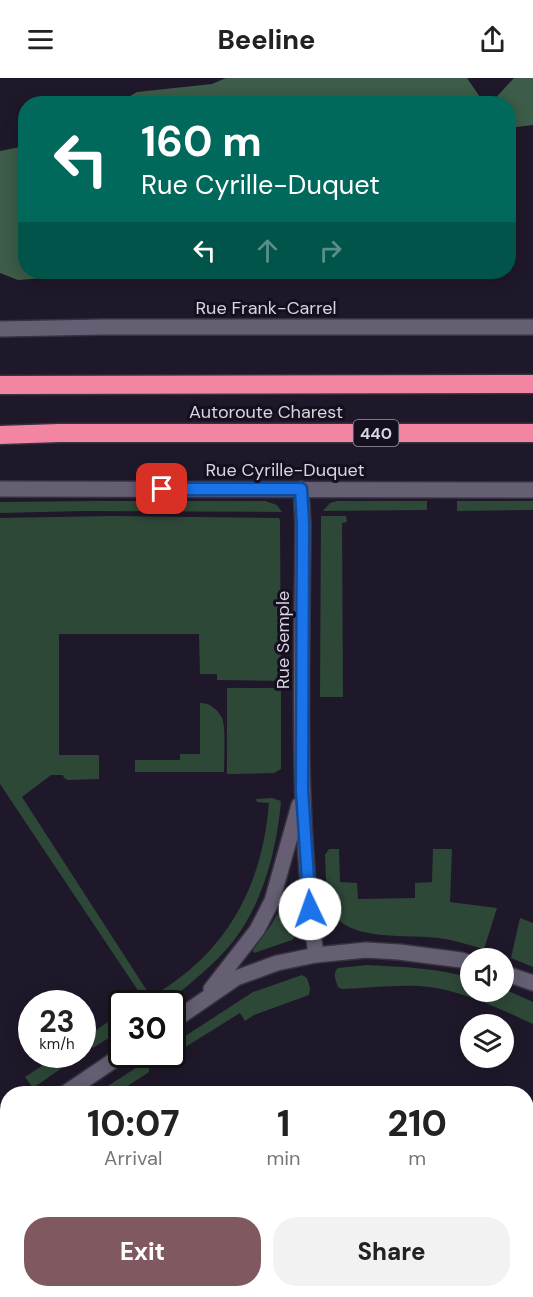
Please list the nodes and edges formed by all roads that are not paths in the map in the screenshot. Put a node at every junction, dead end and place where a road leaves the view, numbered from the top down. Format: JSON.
{"nodes":[{"id":1,"x":533,"y":327,"type":"edge"},
{"id":2,"x":0,"y":329,"type":"edge"},
{"id":3,"x":533,"y":384,"type":"edge"},
{"id":4,"x":0,"y":386,"type":"edge"},
{"id":5,"x":533,"y":432,"type":"edge"},
{"id":6,"x":0,"y":435,"type":"edge"},
{"id":7,"x":0,"y":489,"type":"edge"},
{"id":8,"x":301,"y":489,"type":"junction"},
{"id":9,"x":533,"y":490,"type":"edge"},
{"id":10,"x":302,"y":791,"type":"junction"},
{"id":11,"x":316,"y":955,"type":"junction"},
{"id":12,"x":460,"y":960,"type":"edge"},
{"id":13,"x":514,"y":977,"type":"edge"},
{"id":14,"x":533,"y":983,"type":"edge"},
{"id":15,"x":202,"y":1002,"type":"junction"},
{"id":16,"x":186,"y":1013,"type":"edge"},
{"id":17,"x":108,"y":1064,"type":"edge"},
{"id":18,"x":76,"y":1086,"type":"edge"}],
"edges":[{"from":1,"to":2,"type":"street","name":"Rue Frank-Carrel"},
{"from":3,"to":4,"type":"highway","name":"Autoroute Charest"},
{"from":5,"to":6,"type":"highway","name":"Autoroute Charest","number":"440"},
{"from":7,"to":8,"type":"street","name":"Rue Cyrille-Duquet"},
{"from":8,"to":9,"type":"street","name":"Rue Cyrille-Duquet"},
{"from":8,"to":10,"type":"street","name":"Rue Semple"},
{"from":10,"to":11,"type":"street","name":"Rue Semple"},
{"from":10,"to":15,"type":"street","name":"Rue Semple"},
{"from":11,"to":12,"type":"street"},
{"from":11,"to":15,"type":"street","name":"Rue Semple"},
{"from":13,"to":14,"type":"street"},
{"from":15,"to":16,"type":"street","name":"Rue Semple"},
{"from":17,"to":18,"type":"street"}]}
